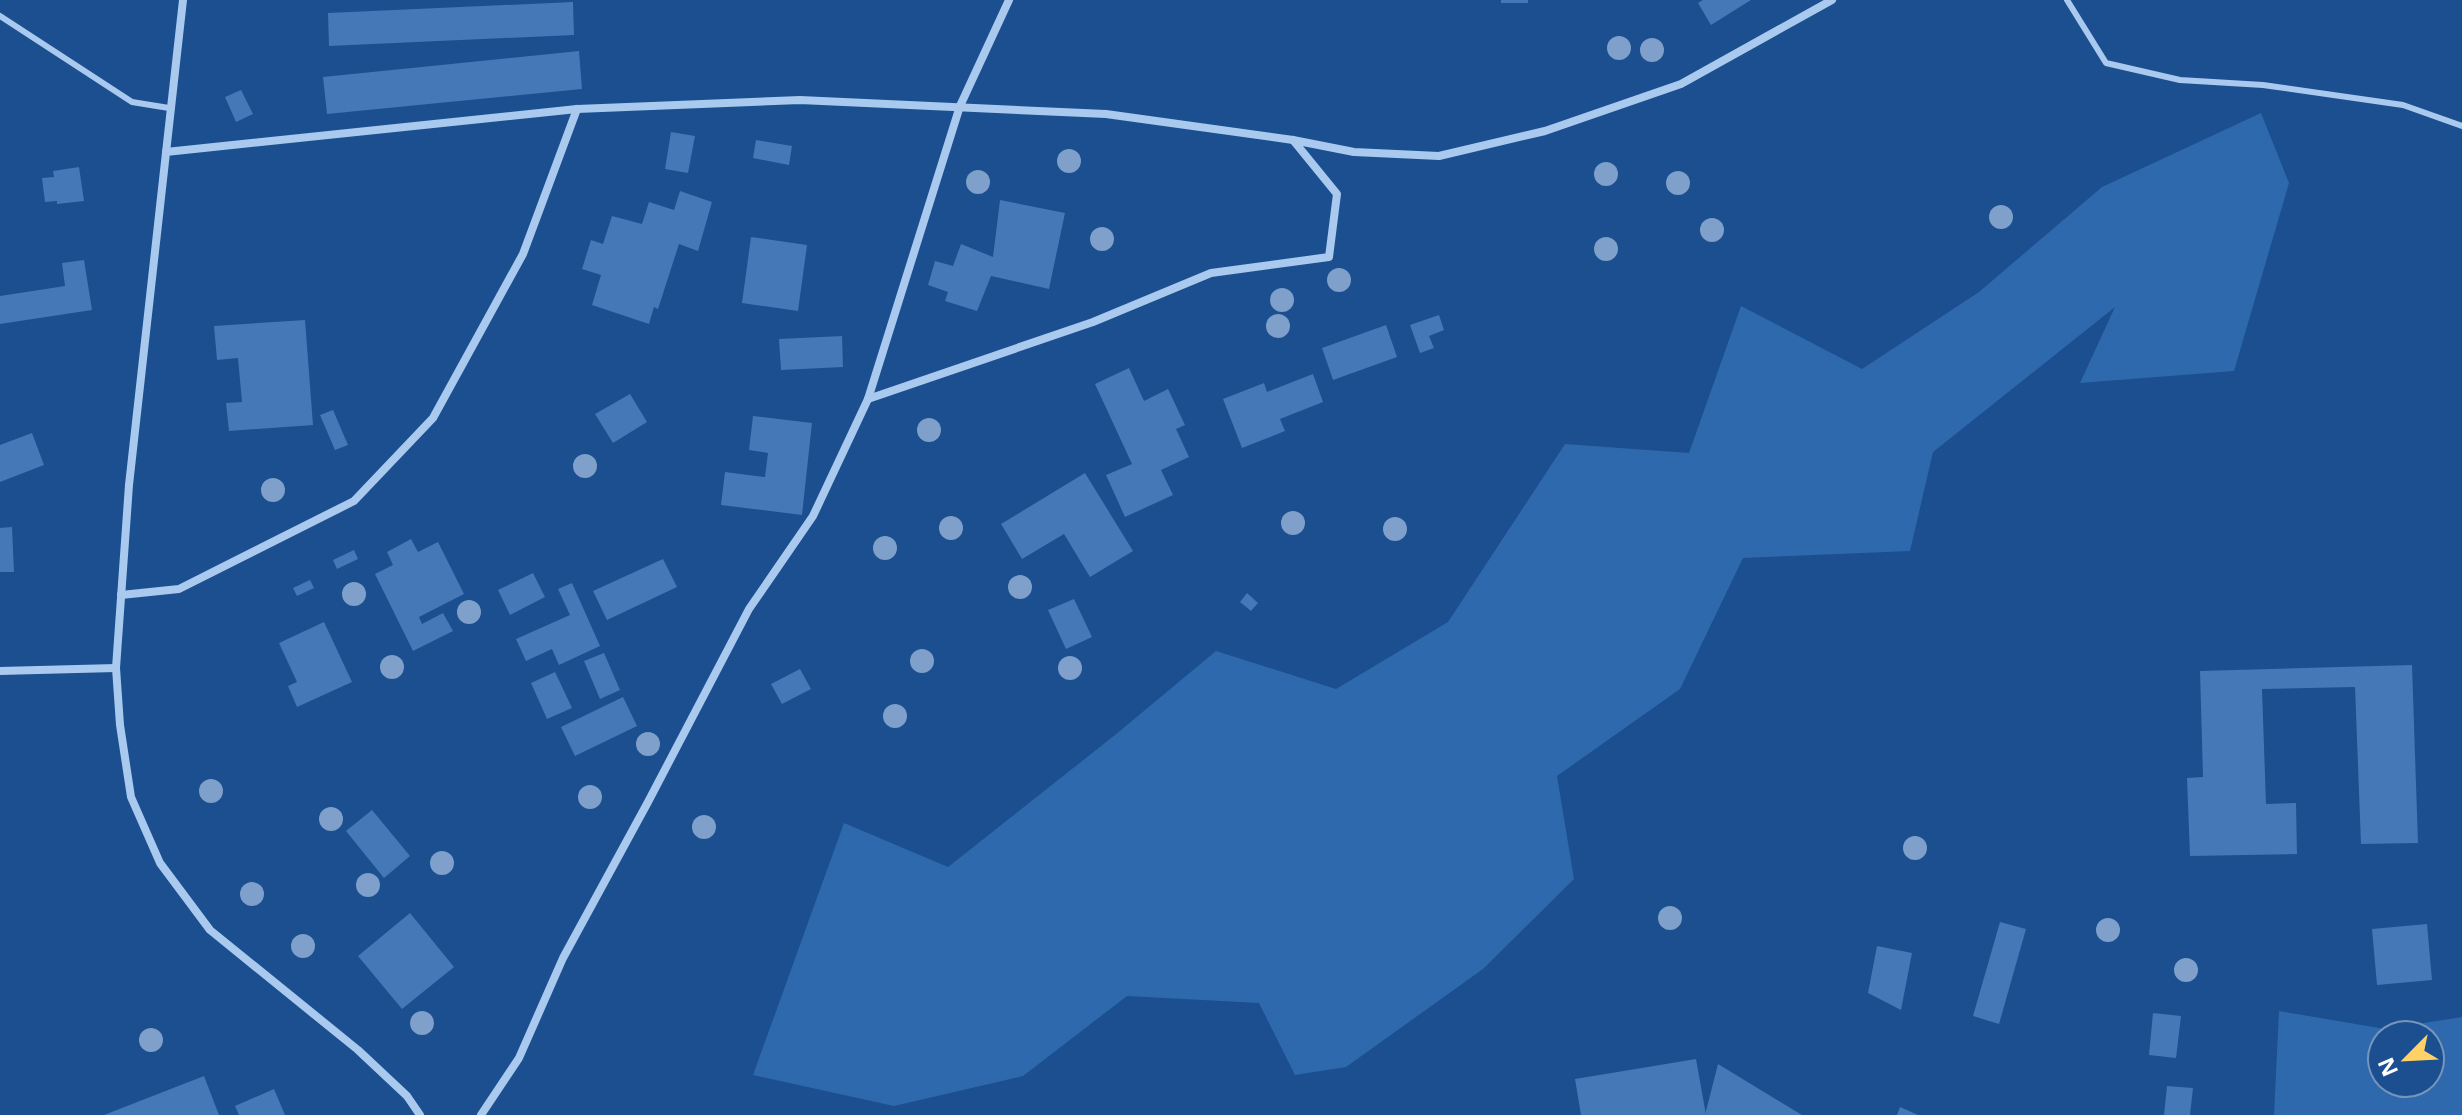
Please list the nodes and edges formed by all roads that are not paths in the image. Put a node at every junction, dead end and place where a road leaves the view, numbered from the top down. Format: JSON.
{"nodes":[{"id":1,"x":183,"y":0,"type":"edge"},
{"id":2,"x":1009,"y":0,"type":"edge"},
{"id":3,"x":1832,"y":0,"type":"edge"},
{"id":4,"x":2067,"y":0,"type":"edge"},
{"id":5,"x":0,"y":16,"type":"edge"},
{"id":6,"x":960,"y":106,"type":"junction"},
{"id":7,"x":169,"y":108,"type":"junction"},
{"id":8,"x":577,"y":109,"type":"junction"},
{"id":9,"x":2462,"y":126,"type":"edge"},
{"id":10,"x":1293,"y":140,"type":"junction"},
{"id":11,"x":166,"y":152,"type":"junction"},
{"id":12,"x":868,"y":399,"type":"junction"},
{"id":13,"x":121,"y":595,"type":"junction"},
{"id":14,"x":116,"y":668,"type":"junction"},
{"id":15,"x":0,"y":671,"type":"edge"},
{"id":16,"x":420,"y":1115,"type":"edge"},
{"id":17,"x":481,"y":1115,"type":"edge"}],
"edges":[{"from":1,"to":7,"type":"street"},
{"from":2,"to":6,"type":"street"},
{"from":3,"to":10,"type":"street"},
{"from":4,"to":9,"type":"lane"},
{"from":5,"to":7,"type":"lane"},
{"from":6,"to":8,"type":"street"},
{"from":6,"to":10,"type":"street"},
{"from":6,"to":12,"type":"street"},
{"from":7,"to":11,"type":"street"},
{"from":8,"to":11,"type":"street"},
{"from":8,"to":13,"type":"street"},
{"from":10,"to":12,"type":"street"},
{"from":11,"to":13,"type":"street"},
{"from":12,"to":17,"type":"street"},
{"from":13,"to":14,"type":"street"},
{"from":14,"to":15,"type":"street"},
{"from":14,"to":16,"type":"street"}]}
